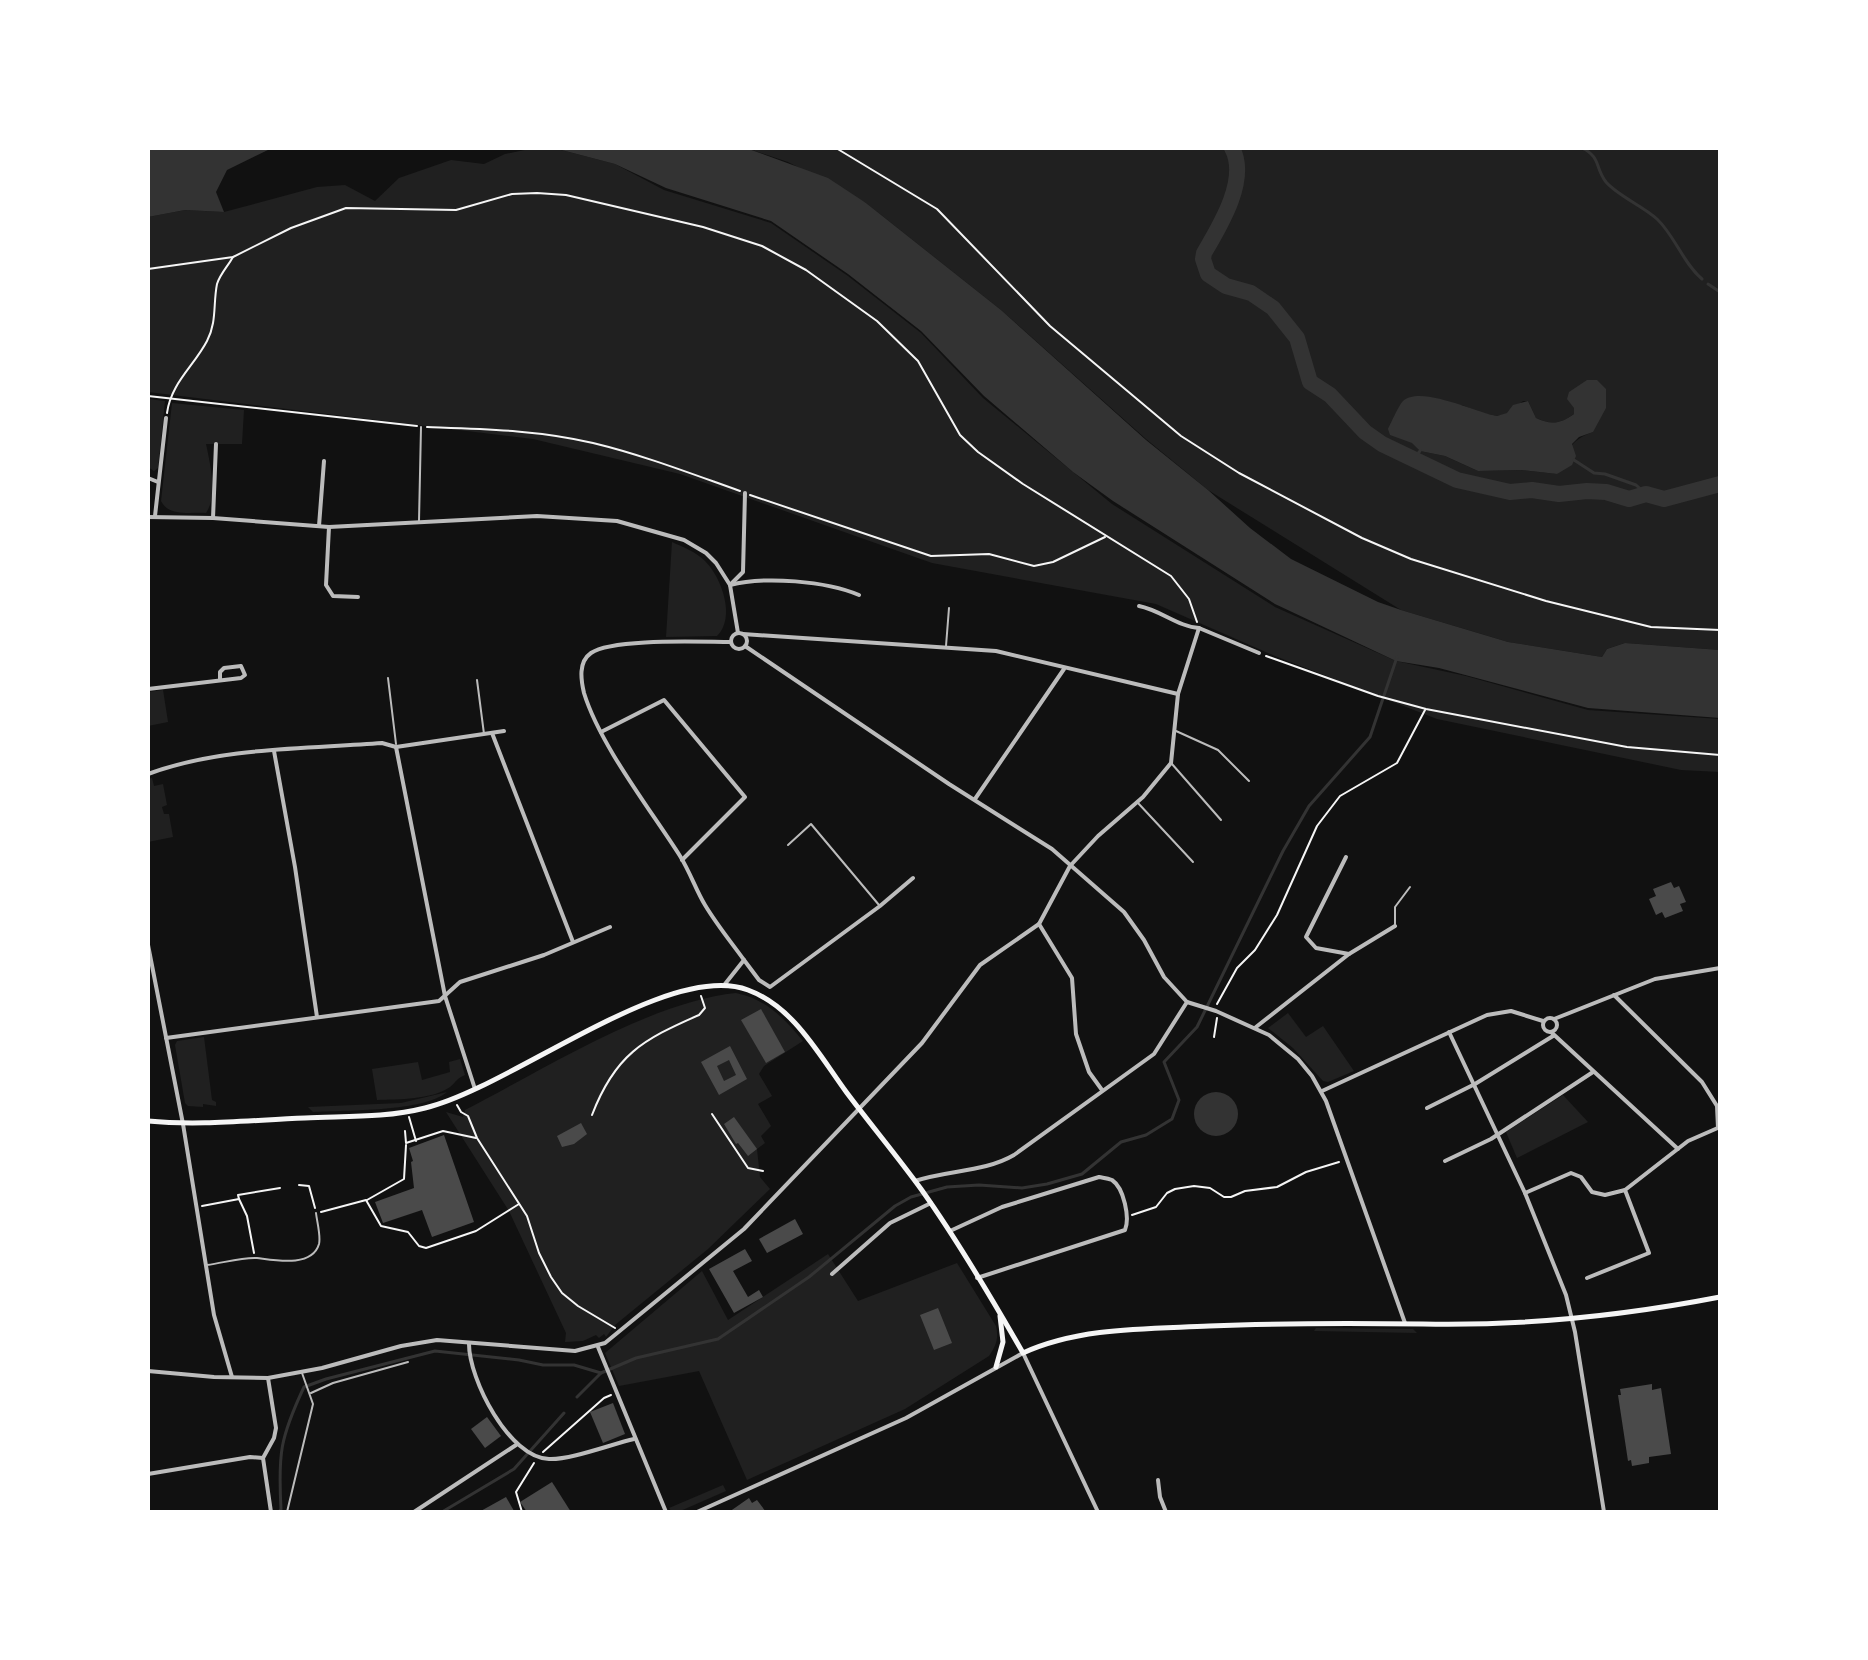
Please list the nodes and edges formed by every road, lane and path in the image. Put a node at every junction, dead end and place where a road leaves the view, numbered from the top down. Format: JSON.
{"nodes":[{"id":1,"x":836,"y":148,"type":"edge"},
{"id":2,"x":233,"y":257,"type":"junction"},
{"id":3,"x":148,"y":269,"type":"edge"},
{"id":4,"x":148,"y":396,"type":"edge"},
{"id":5,"x":170,"y":399,"type":"junction"},
{"id":6,"x":166,"y":418,"type":"joint"},
{"id":7,"x":421,"y":427,"type":"junction"},
{"id":8,"x":216,"y":444,"type":"dead end"},
{"id":9,"x":324,"y":461,"type":"dead end"},
{"id":10,"x":148,"y":478,"type":"edge"},
{"id":11,"x":158,"y":482,"type":"junction"},
{"id":12,"x":745,"y":493,"type":"junction"},
{"id":13,"x":155,"y":516,"type":"junction"},
{"id":14,"x":148,"y":517,"type":"edge"},
{"id":15,"x":213,"y":518,"type":"junction"},
{"id":16,"x":419,"y":522,"type":"junction"},
{"id":17,"x":319,"y":526,"type":"junction"},
{"id":18,"x":329,"y":527,"type":"junction"},
{"id":19,"x":1107,"y":536,"type":"junction"},
{"id":20,"x":730,"y":585,"type":"junction"},
{"id":21,"x":859,"y":595,"type":"dead end"},
{"id":22,"x":358,"y":597,"type":"dead end"},
{"id":23,"x":1139,"y":606,"type":"dead end"},
{"id":24,"x":949,"y":608,"type":"dead end"},
{"id":25,"x":1199,"y":628,"type":"junction"},
{"id":26,"x":1720,"y":630,"type":"edge"},
{"id":27,"x":740,"y":634,"type":"junction"},
{"id":28,"x":730,"y":642,"type":"junction"},
{"id":29,"x":745,"y":646,"type":"junction"},
{"id":30,"x":946,"y":647,"type":"junction"},
{"id":31,"x":1259,"y":653,"type":"joint"},
{"id":32,"x":1064,"y":669,"type":"junction"},
{"id":33,"x":388,"y":678,"type":"dead end"},
{"id":34,"x":220,"y":680,"type":"junction"},
{"id":35,"x":477,"y":680,"type":"dead end"},
{"id":36,"x":148,"y":689,"type":"edge"},
{"id":37,"x":1178,"y":694,"type":"junction"},
{"id":38,"x":1426,"y":709,"type":"junction"},
{"id":39,"x":1175,"y":730,"type":"junction"},
{"id":40,"x":504,"y":731,"type":"dead end"},
{"id":41,"x":601,"y":732,"type":"junction"},
{"id":42,"x":492,"y":733,"type":"junction"},
{"id":43,"x":484,"y":735,"type":"junction"},
{"id":44,"x":396,"y":747,"type":"junction"},
{"id":45,"x":274,"y":751,"type":"junction"},
{"id":46,"x":1720,"y":755,"type":"edge"},
{"id":47,"x":1171,"y":763,"type":"junction"},
{"id":48,"x":148,"y":774,"type":"edge"},
{"id":49,"x":1249,"y":781,"type":"dead end"},
{"id":50,"x":975,"y":799,"type":"junction"},
{"id":51,"x":1137,"y":802,"type":"junction"},
{"id":52,"x":1221,"y":820,"type":"dead end"},
{"id":53,"x":788,"y":845,"type":"dead end"},
{"id":54,"x":1346,"y":857,"type":"dead end"},
{"id":55,"x":682,"y":860,"type":"junction"},
{"id":56,"x":1193,"y":862,"type":"dead end"},
{"id":57,"x":1070,"y":866,"type":"junction"},
{"id":58,"x":913,"y":878,"type":"dead end"},
{"id":59,"x":1410,"y":887,"type":"dead end"},
{"id":60,"x":880,"y":906,"type":"junction"},
{"id":61,"x":1039,"y":924,"type":"junction"},
{"id":62,"x":1395,"y":926,"type":"joint"},
{"id":63,"x":610,"y":927,"type":"dead end"},
{"id":64,"x":573,"y":942,"type":"junction"},
{"id":65,"x":148,"y":945,"type":"edge"},
{"id":66,"x":1349,"y":954,"type":"junction"},
{"id":67,"x":744,"y":960,"type":"junction"},
{"id":68,"x":1720,"y":968,"type":"edge"},
{"id":69,"x":725,"y":984,"type":"junction"},
{"id":70,"x":770,"y":987,"type":"junction"},
{"id":71,"x":700,"y":994,"type":"dead end"},
{"id":72,"x":1614,"y":995,"type":"junction"},
{"id":73,"x":445,"y":996,"type":"junction"},
{"id":74,"x":771,"y":1001,"type":"junction"},
{"id":75,"x":1187,"y":1002,"type":"junction"},
{"id":76,"x":1213,"y":1010,"type":"junction"},
{"id":77,"x":317,"y":1017,"type":"junction"},
{"id":78,"x":1554,"y":1019,"type":"junction"},
{"id":79,"x":1543,"y":1021,"type":"junction"},
{"id":80,"x":1256,"y":1027,"type":"junction"},
{"id":81,"x":1449,"y":1032,"type":"junction"},
{"id":82,"x":1552,"y":1034,"type":"junction"},
{"id":83,"x":1214,"y":1037,"type":"dead end"},
{"id":84,"x":166,"y":1038,"type":"junction"},
{"id":85,"x":1593,"y":1072,"type":"junction"},
{"id":86,"x":1475,"y":1084,"type":"junction"},
{"id":87,"x":475,"y":1089,"type":"junction"},
{"id":88,"x":1102,"y":1091,"type":"junction"},
{"id":89,"x":1322,"y":1091,"type":"junction"},
{"id":90,"x":455,"y":1098,"type":"junction"},
{"id":91,"x":859,"y":1108,"type":"junction"},
{"id":92,"x":1427,"y":1108,"type":"dead end"},
{"id":93,"x":408,"y":1112,"type":"junction"},
{"id":94,"x":712,"y":1114,"type":"dead end"},
{"id":95,"x":592,"y":1115,"type":"dead end"},
{"id":96,"x":148,"y":1121,"type":"edge"},
{"id":97,"x":183,"y":1124,"type":"junction"},
{"id":98,"x":1719,"y":1128,"type":"edge"},
{"id":99,"x":405,"y":1131,"type":"dead end"},
{"id":100,"x":1497,"y":1133,"type":"junction"},
{"id":101,"x":477,"y":1138,"type":"junction"},
{"id":102,"x":416,"y":1141,"type":"junction"},
{"id":103,"x":406,"y":1143,"type":"junction"},
{"id":104,"x":1678,"y":1149,"type":"junction"},
{"id":105,"x":1348,"y":1158,"type":"junction"},
{"id":106,"x":1445,"y":1161,"type":"dead end"},
{"id":107,"x":763,"y":1171,"type":"dead end"},
{"id":108,"x":915,"y":1181,"type":"junction"},
{"id":109,"x":299,"y":1185,"type":"dead end"},
{"id":110,"x":280,"y":1188,"type":"dead end"},
{"id":111,"x":1625,"y":1190,"type":"junction"},
{"id":112,"x":1525,"y":1193,"type":"junction"},
{"id":113,"x":239,"y":1199,"type":"junction"},
{"id":114,"x":366,"y":1200,"type":"junction"},
{"id":115,"x":929,"y":1201,"type":"junction"},
{"id":116,"x":520,"y":1204,"type":"junction"},
{"id":117,"x":197,"y":1207,"type":"junction"},
{"id":118,"x":316,"y":1213,"type":"junction"},
{"id":119,"x":1127,"y":1216,"type":"junction"},
{"id":120,"x":949,"y":1231,"type":"junction"},
{"id":121,"x":255,"y":1258,"type":"junction"},
{"id":122,"x":207,"y":1265,"type":"junction"},
{"id":123,"x":832,"y":1274,"type":"dead end"},
{"id":124,"x":977,"y":1278,"type":"junction"},
{"id":125,"x":1587,"y":1278,"type":"dead end"},
{"id":126,"x":1720,"y":1297,"type":"edge"},
{"id":127,"x":1000,"y":1315,"type":"junction"},
{"id":128,"x":1572,"y":1320,"type":"junction"},
{"id":129,"x":1405,"y":1323,"type":"junction"},
{"id":130,"x":618,"y":1332,"type":"junction"},
{"id":131,"x":469,"y":1346,"type":"junction"},
{"id":132,"x":598,"y":1347,"type":"junction"},
{"id":133,"x":1023,"y":1353,"type":"junction"},
{"id":134,"x":408,"y":1362,"type":"dead end"},
{"id":135,"x":996,"y":1367,"type":"junction"},
{"id":136,"x":148,"y":1371,"type":"edge"},
{"id":137,"x":301,"y":1372,"type":"junction"},
{"id":138,"x":232,"y":1377,"type":"junction"},
{"id":139,"x":268,"y":1378,"type":"junction"},
{"id":140,"x":309,"y":1392,"type":"junction"},
{"id":141,"x":611,"y":1395,"type":"dead end"},
{"id":142,"x":634,"y":1439,"type":"junction"},
{"id":143,"x":516,"y":1445,"type":"junction"},
{"id":144,"x":536,"y":1455,"type":"junction"},
{"id":145,"x":263,"y":1458,"type":"junction"},
{"id":146,"x":148,"y":1474,"type":"edge"},
{"id":147,"x":1158,"y":1480,"type":"dead end"},
{"id":148,"x":271,"y":1512,"type":"edge"},
{"id":149,"x":287,"y":1512,"type":"edge"},
{"id":150,"x":414,"y":1512,"type":"edge"},
{"id":151,"x":522,"y":1512,"type":"edge"},
{"id":152,"x":666,"y":1512,"type":"edge"},
{"id":153,"x":697,"y":1512,"type":"edge"},
{"id":154,"x":1098,"y":1512,"type":"edge"},
{"id":155,"x":1166,"y":1512,"type":"edge"},
{"id":156,"x":1604,"y":1512,"type":"edge"}],
"edges":[{"from":1,"to":26,"type":"path"},
{"from":2,"to":3,"type":"path"},
{"from":2,"to":5,"type":"path"},
{"from":2,"to":19,"type":"path"},
{"from":4,"to":5,"type":"path"},
{"from":5,"to":6,"type":"path"},
{"from":5,"to":7,"type":"path"},
{"from":6,"to":11,"type":"street"},
{"from":7,"to":12,"type":"path"},
{"from":7,"to":16,"type":"lane"},
{"from":8,"to":15,"type":"street"},
{"from":9,"to":17,"type":"street"},
{"from":10,"to":11,"type":"street"},
{"from":11,"to":13,"type":"street"},
{"from":12,"to":19,"type":"path"},
{"from":12,"to":20,"type":"street"},
{"from":13,"to":14,"type":"street"},
{"from":13,"to":15,"type":"street"},
{"from":15,"to":17,"type":"street"},
{"from":16,"to":18,"type":"street"},
{"from":16,"to":20,"type":"street"},
{"from":17,"to":18,"type":"street"},
{"from":18,"to":22,"type":"street"},
{"from":19,"to":25,"type":"path"},
{"from":20,"to":21,"type":"street"},
{"from":20,"to":27,"type":"street"},
{"from":23,"to":25,"type":"street"},
{"from":24,"to":30,"type":"lane"},
{"from":25,"to":31,"type":"street"},
{"from":25,"to":37,"type":"street"},
{"from":27,"to":28,"type":"street"},
{"from":27,"to":29,"type":"street"},
{"from":27,"to":30,"type":"street"},
{"from":28,"to":29,"type":"street"},
{"from":28,"to":41,"type":"street"},
{"from":29,"to":50,"type":"street"},
{"from":30,"to":32,"type":"street"},
{"from":31,"to":38,"type":"path"},
{"from":32,"to":37,"type":"street"},
{"from":32,"to":50,"type":"street"},
{"from":33,"to":44,"type":"lane"},
{"from":34,"to":34,"type":"street"},
{"from":34,"to":36,"type":"street"},
{"from":35,"to":43,"type":"lane"},
{"from":37,"to":39,"type":"street"},
{"from":38,"to":46,"type":"path"},
{"from":38,"to":76,"type":"path"},
{"from":39,"to":47,"type":"street"},
{"from":39,"to":49,"type":"lane"},
{"from":40,"to":42,"type":"street"},
{"from":41,"to":55,"type":"street"},
{"from":41,"to":55,"type":"street"},
{"from":42,"to":43,"type":"street"},
{"from":42,"to":64,"type":"street"},
{"from":43,"to":44,"type":"street"},
{"from":44,"to":45,"type":"street"},
{"from":44,"to":73,"type":"street"},
{"from":45,"to":48,"type":"street"},
{"from":45,"to":77,"type":"street"},
{"from":47,"to":51,"type":"street"},
{"from":47,"to":52,"type":"lane"},
{"from":50,"to":57,"type":"street"},
{"from":51,"to":56,"type":"lane"},
{"from":51,"to":57,"type":"street"},
{"from":53,"to":60,"type":"lane"},
{"from":54,"to":66,"type":"street"},
{"from":55,"to":67,"type":"street"},
{"from":57,"to":61,"type":"street"},
{"from":57,"to":75,"type":"street"},
{"from":58,"to":60,"type":"street"},
{"from":59,"to":62,"type":"lane"},
{"from":60,"to":70,"type":"street"},
{"from":61,"to":88,"type":"street"},
{"from":61,"to":91,"type":"street"},
{"from":62,"to":66,"type":"street"},
{"from":63,"to":64,"type":"street"},
{"from":64,"to":73,"type":"street"},
{"from":65,"to":84,"type":"street"},
{"from":66,"to":80,"type":"street"},
{"from":67,"to":69,"type":"street"},
{"from":67,"to":70,"type":"street"},
{"from":68,"to":72,"type":"street"},
{"from":69,"to":74,"type":"main road"},
{"from":69,"to":87,"type":"main road"},
{"from":70,"to":74,"type":"street"},
{"from":71,"to":95,"type":"path"},
{"from":72,"to":78,"type":"street"},
{"from":72,"to":98,"type":"street"},
{"from":73,"to":77,"type":"street"},
{"from":73,"to":87,"type":"street"},
{"from":74,"to":91,"type":"main road"},
{"from":75,"to":76,"type":"street"},
{"from":75,"to":88,"type":"street"},
{"from":76,"to":80,"type":"street"},
{"from":76,"to":83,"type":"path"},
{"from":77,"to":84,"type":"street"},
{"from":78,"to":79,"type":"street"},
{"from":78,"to":82,"type":"street"},
{"from":79,"to":81,"type":"street"},
{"from":79,"to":82,"type":"street"},
{"from":80,"to":89,"type":"street"},
{"from":81,"to":86,"type":"street"},
{"from":81,"to":89,"type":"street"},
{"from":82,"to":85,"type":"street"},
{"from":82,"to":86,"type":"street"},
{"from":84,"to":97,"type":"street"},
{"from":85,"to":100,"type":"street"},
{"from":85,"to":104,"type":"street"},
{"from":86,"to":92,"type":"street"},
{"from":86,"to":100,"type":"street"},
{"from":87,"to":90,"type":"main road"},
{"from":88,"to":108,"type":"street"},
{"from":89,"to":105,"type":"street"},
{"from":90,"to":93,"type":"main road"},
{"from":90,"to":101,"type":"path"},
{"from":91,"to":108,"type":"main road"},
{"from":91,"to":130,"type":"street"},
{"from":93,"to":97,"type":"main road"},
{"from":93,"to":102,"type":"path"},
{"from":94,"to":107,"type":"path"},
{"from":96,"to":97,"type":"main road"},
{"from":97,"to":117,"type":"street"},
{"from":98,"to":104,"type":"street"},
{"from":99,"to":103,"type":"path"},
{"from":100,"to":106,"type":"street"},
{"from":100,"to":112,"type":"street"},
{"from":101,"to":102,"type":"path"},
{"from":101,"to":116,"type":"path"},
{"from":102,"to":103,"type":"path"},
{"from":103,"to":114,"type":"path"},
{"from":104,"to":111,"type":"street"},
{"from":105,"to":119,"type":"path"},
{"from":105,"to":129,"type":"street"},
{"from":108,"to":115,"type":"main road"},
{"from":109,"to":118,"type":"path"},
{"from":110,"to":113,"type":"path"},
{"from":111,"to":112,"type":"street"},
{"from":111,"to":125,"type":"street"},
{"from":112,"to":128,"type":"street"},
{"from":113,"to":117,"type":"path"},
{"from":113,"to":121,"type":"path"},
{"from":114,"to":116,"type":"path"},
{"from":114,"to":118,"type":"path"},
{"from":115,"to":120,"type":"main road"},
{"from":115,"to":123,"type":"street"},
{"from":116,"to":130,"type":"path"},
{"from":117,"to":122,"type":"street"},
{"from":118,"to":121,"type":"lane"},
{"from":119,"to":120,"type":"street"},
{"from":119,"to":124,"type":"street"},
{"from":120,"to":124,"type":"main road"},
{"from":121,"to":122,"type":"lane"},
{"from":122,"to":138,"type":"street"},
{"from":124,"to":127,"type":"main road"},
{"from":126,"to":128,"type":"main road"},
{"from":127,"to":133,"type":"main road"},
{"from":127,"to":135,"type":"main road"},
{"from":128,"to":129,"type":"main road"},
{"from":128,"to":156,"type":"street"},
{"from":129,"to":133,"type":"main road"},
{"from":130,"to":132,"type":"street"},
{"from":131,"to":132,"type":"street"},
{"from":131,"to":137,"type":"street"},
{"from":131,"to":143,"type":"street"},
{"from":132,"to":142,"type":"street"},
{"from":133,"to":135,"type":"street"},
{"from":133,"to":154,"type":"street"},
{"from":134,"to":140,"type":"lane"},
{"from":135,"to":153,"type":"street"},
{"from":136,"to":138,"type":"street"},
{"from":137,"to":139,"type":"street"},
{"from":137,"to":140,"type":"lane"},
{"from":138,"to":139,"type":"street"},
{"from":139,"to":145,"type":"street"},
{"from":140,"to":149,"type":"lane"},
{"from":141,"to":144,"type":"path"},
{"from":142,"to":144,"type":"street"},
{"from":142,"to":152,"type":"street"},
{"from":143,"to":144,"type":"street"},
{"from":143,"to":150,"type":"street"},
{"from":144,"to":151,"type":"path"},
{"from":145,"to":146,"type":"street"},
{"from":145,"to":148,"type":"street"},
{"from":147,"to":155,"type":"street"}]}
